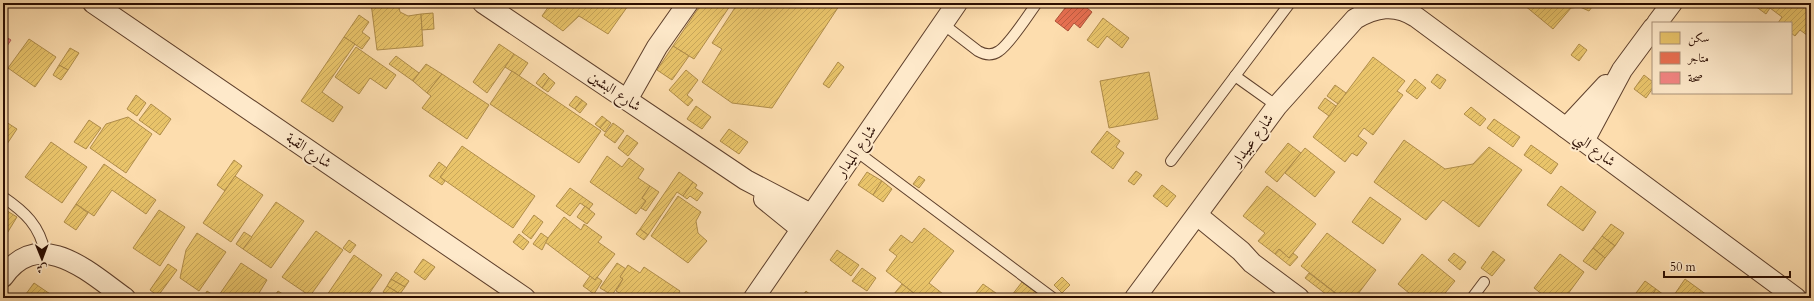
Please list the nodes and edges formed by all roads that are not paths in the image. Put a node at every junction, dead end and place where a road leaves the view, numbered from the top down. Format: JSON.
{"nodes":[{"id":1,"x":483,"y":3,"type":"edge"},
{"id":2,"x":688,"y":3,"type":"edge"},
{"id":3,"x":957,"y":3,"type":"edge"},
{"id":4,"x":1037,"y":3,"type":"edge"},
{"id":5,"x":1290,"y":3,"type":"edge"},
{"id":6,"x":1672,"y":3,"type":"edge"},
{"id":7,"x":95,"y":4,"type":"edge"},
{"id":8,"x":1390,"y":5,"type":"edge"},
{"id":9,"x":1658,"y":22,"type":"edge"},
{"id":10,"x":943,"y":24,"type":"junction"},
{"id":11,"x":1652,"y":29,"type":"edge"},
{"id":12,"x":1622,"y":70,"type":"junction"},
{"id":13,"x":1235,"y":76,"type":"junction"},
{"id":14,"x":621,"y":96,"type":"junction"},
{"id":15,"x":1277,"y":106,"type":"junction"},
{"id":16,"x":1566,"y":128,"type":"junction"},
{"id":17,"x":1584,"y":141,"type":"junction"},
{"id":18,"x":856,"y":151,"type":"junction"},
{"id":19,"x":1171,"y":161,"type":"dead end"},
{"id":20,"x":3,"y":197,"type":"edge"},
{"id":21,"x":806,"y":222,"type":"junction"},
{"id":22,"x":1193,"y":222,"type":"junction"},
{"id":23,"x":45,"y":253,"type":"junction"},
{"id":24,"x":5,"y":274,"type":"edge"},
{"id":25,"x":1484,"y":282,"type":"dead end"},
{"id":26,"x":125,"y":298,"type":"edge"},
{"id":27,"x":525,"y":298,"type":"edge"},
{"id":28,"x":754,"y":298,"type":"edge"},
{"id":29,"x":1053,"y":298,"type":"edge"},
{"id":30,"x":1135,"y":298,"type":"edge"},
{"id":31,"x":1299,"y":298,"type":"edge"},
{"id":32,"x":1472,"y":298,"type":"edge"},
{"id":33,"x":1796,"y":298,"type":"edge"}],
"edges":[{"from":1,"to":14,"type":"street","name":"شارع البشين"},
{"from":2,"to":14,"type":"street"},
{"from":3,"to":10,"type":"street","name":"شارع الميدار"},
{"from":4,"to":10,"type":"lane"},
{"from":5,"to":13,"type":"lane"},
{"from":6,"to":9,"type":"street"},
{"from":7,"to":27,"type":"street","name":"شارع القبة"},
{"from":8,"to":15,"type":"street","name":"شارع عبيدار"},
{"from":8,"to":16,"type":"street","name":"شارع البي"},
{"from":10,"to":18,"type":"street","name":"شارع الميدار"},
{"from":11,"to":12,"type":"street"},
{"from":12,"to":16,"type":"street"},
{"from":12,"to":17,"type":"street"},
{"from":13,"to":15,"type":"lane"},
{"from":13,"to":19,"type":"lane"},
{"from":14,"to":21,"type":"street","name":"شارع البشين"},
{"from":15,"to":22,"type":"street","name":"شارع عبيدار"},
{"from":16,"to":17,"type":"street","name":"شارع البي"},
{"from":17,"to":33,"type":"street","name":"شارع البي"},
{"from":18,"to":21,"type":"street","name":"شارع الميدار"},
{"from":18,"to":29,"type":"lane"},
{"from":20,"to":23,"type":"lane"},
{"from":21,"to":28,"type":"street","name":"شارع الميدار"},
{"from":22,"to":30,"type":"street","name":"شارع عبيدار"},
{"from":22,"to":31,"type":"street"},
{"from":23,"to":24,"type":"street"},
{"from":23,"to":26,"type":"street"},
{"from":25,"to":32,"type":"lane"}]}
